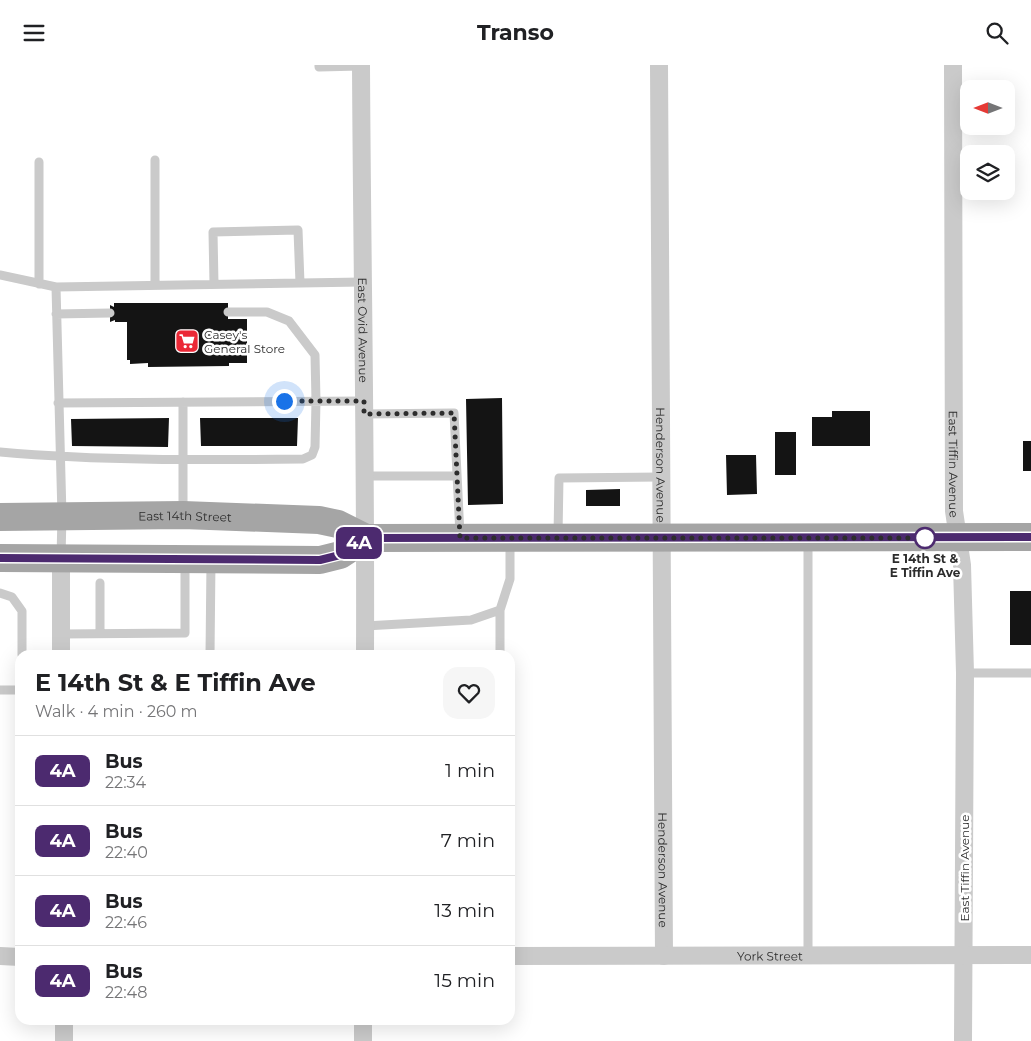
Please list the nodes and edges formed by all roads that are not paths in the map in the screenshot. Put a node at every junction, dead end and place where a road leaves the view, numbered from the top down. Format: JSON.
{"nodes":[{"id":1,"x":319,"y":65,"type":"edge"},
{"id":2,"x":361,"y":65,"type":"edge"},
{"id":3,"x":659,"y":65,"type":"edge"},
{"id":4,"x":953,"y":65,"type":"edge"},
{"id":5,"x":155,"y":160,"type":"dead end"},
{"id":6,"x":39,"y":162,"type":"dead end"},
{"id":7,"x":0,"y":275,"type":"edge"},
{"id":8,"x":362,"y":282,"type":"junction"},
{"id":9,"x":300,"y":283,"type":"junction"},
{"id":10,"x":39,"y":284,"type":"junction"},
{"id":11,"x":155,"y":284,"type":"junction"},
{"id":12,"x":214,"y":284,"type":"junction"},
{"id":13,"x":56,"y":287,"type":"junction"},
{"id":14,"x":228,"y":312,"type":"dead end"},
{"id":15,"x":110,"y":313,"type":"dead end"},
{"id":16,"x":56,"y":314,"type":"junction"},
{"id":17,"x":316,"y":401,"type":"junction"},
{"id":18,"x":183,"y":402,"type":"junction"},
{"id":19,"x":58,"y":403,"type":"junction"},
{"id":20,"x":364,"y":408,"type":"junction"},
{"id":21,"x":0,"y":452,"type":"edge"},
{"id":22,"x":59,"y":457,"type":"junction"},
{"id":23,"x":183,"y":461,"type":"junction"},
{"id":24,"x":365,"y":476,"type":"junction"},
{"id":25,"x":457,"y":476,"type":"junction"},
{"id":26,"x":661,"y":477,"type":"junction"},
{"id":27,"x":183,"y":515,"type":"junction"},
{"id":28,"x":62,"y":516,"type":"junction"},
{"id":29,"x":0,"y":517,"type":"edge"},
{"id":30,"x":1031,"y":537,"type":"edge"},
{"id":31,"x":366,"y":538,"type":"junction"},
{"id":32,"x":460,"y":538,"type":"junction"},
{"id":33,"x":510,"y":538,"type":"junction"},
{"id":34,"x":558,"y":538,"type":"junction"},
{"id":35,"x":661,"y":538,"type":"junction"},
{"id":36,"x":808,"y":538,"type":"junction"},
{"id":37,"x":958,"y":538,"type":"junction"},
{"id":38,"x":0,"y":558,"type":"edge"},
{"id":39,"x":61,"y":558,"type":"junction"},
{"id":40,"x":198,"y":558,"type":"junction"},
{"id":41,"x":100,"y":583,"type":"dead end"},
{"id":42,"x":0,"y":593,"type":"edge"},
{"id":43,"x":500,"y":610,"type":"junction"},
{"id":44,"x":365,"y":626,"type":"junction"},
{"id":45,"x":100,"y":633,"type":"junction"},
{"id":46,"x":61,"y":634,"type":"junction"},
{"id":47,"x":22,"y":650,"type":"edge"},
{"id":48,"x":61,"y":650,"type":"edge"},
{"id":49,"x":209,"y":650,"type":"edge"},
{"id":50,"x":365,"y":650,"type":"edge"},
{"id":51,"x":500,"y":650,"type":"edge"},
{"id":52,"x":965,"y":673,"type":"junction"},
{"id":53,"x":1031,"y":673,"type":"edge"},
{"id":54,"x":0,"y":690,"type":"edge"},
{"id":55,"x":15,"y":690,"type":"edge"},
{"id":56,"x":964,"y":955,"type":"junction"},
{"id":57,"x":1031,"y":955,"type":"edge"},
{"id":58,"x":0,"y":956,"type":"edge"},
{"id":59,"x":515,"y":956,"type":"edge"},
{"id":60,"x":664,"y":956,"type":"junction"},
{"id":61,"x":808,"y":956,"type":"junction"},
{"id":62,"x":15,"y":957,"type":"edge"},
{"id":63,"x":64,"y":1025,"type":"edge"},
{"id":64,"x":363,"y":1025,"type":"edge"},
{"id":65,"x":64,"y":1041,"type":"edge"},
{"id":66,"x":363,"y":1041,"type":"edge"},
{"id":67,"x":964,"y":1041,"type":"edge"}],
"edges":[{"from":1,"to":2,"type":"lane"},
{"from":2,"to":8,"type":"street","name":"East Ovid Avenue"},
{"from":3,"to":26,"type":"street","name":"Henderson Avenue"},
{"from":4,"to":37,"type":"street","name":"East Tiffin Avenue"},
{"from":5,"to":11,"type":"lane"},
{"from":6,"to":10,"type":"lane"},
{"from":7,"to":10,"type":"lane"},
{"from":8,"to":9,"type":"lane"},
{"from":8,"to":20,"type":"street","name":"East Ovid Avenue"},
{"from":9,"to":12,"type":"lane"},
{"from":9,"to":12,"type":"lane"},
{"from":10,"to":13,"type":"lane"},
{"from":11,"to":12,"type":"lane"},
{"from":11,"to":13,"type":"lane"},
{"from":13,"to":16,"type":"lane"},
{"from":14,"to":17,"type":"lane"},
{"from":15,"to":16,"type":"lane"},
{"from":16,"to":19,"type":"lane"},
{"from":17,"to":18,"type":"lane"},
{"from":17,"to":20,"type":"lane"},
{"from":17,"to":23,"type":"lane"},
{"from":18,"to":19,"type":"lane"},
{"from":18,"to":23,"type":"lane"},
{"from":19,"to":22,"type":"lane"},
{"from":20,"to":24,"type":"street","name":"East Ovid Avenue"},
{"from":20,"to":25,"type":"lane"},
{"from":21,"to":22,"type":"lane"},
{"from":22,"to":23,"type":"lane"},
{"from":22,"to":28,"type":"lane"},
{"from":23,"to":27,"type":"lane"},
{"from":24,"to":25,"type":"lane"},
{"from":24,"to":31,"type":"street","name":"East Ovid Avenue"},
{"from":25,"to":32,"type":"lane"},
{"from":26,"to":34,"type":"lane"},
{"from":26,"to":35,"type":"street","name":"Henderson Avenue"},
{"from":27,"to":28,"type":"main road","name":"East 14th Street"},
{"from":27,"to":31,"type":"main road","name":"East 14th Street"},
{"from":28,"to":29,"type":"main road","name":"East 14th Street"},
{"from":28,"to":39,"type":"lane"},
{"from":30,"to":37,"type":"main road","name":"East 14th Street"},
{"from":31,"to":32,"type":"main road","name":"East 14th Street"},
{"from":31,"to":40,"type":"main road"},
{"from":31,"to":44,"type":"street","name":"East Ovid Avenue"},
{"from":32,"to":33,"type":"main road","name":"East 14th Street"},
{"from":33,"to":34,"type":"main road","name":"East 14th Street"},
{"from":33,"to":43,"type":"lane"},
{"from":34,"to":35,"type":"main road","name":"East 14th Street"},
{"from":35,"to":36,"type":"main road","name":"East 14th Street"},
{"from":35,"to":60,"type":"street","name":"Henderson Avenue"},
{"from":36,"to":37,"type":"main road","name":"East 14th Street"},
{"from":36,"to":61,"type":"lane"},
{"from":37,"to":52,"type":"street","name":"East Tiffin Avenue"},
{"from":38,"to":39,"type":"main road"},
{"from":39,"to":40,"type":"main road"},
{"from":39,"to":46,"type":"street"},
{"from":40,"to":45,"type":"lane"},
{"from":40,"to":49,"type":"lane"},
{"from":41,"to":45,"type":"lane"},
{"from":42,"to":47,"type":"lane"},
{"from":43,"to":44,"type":"lane"},
{"from":43,"to":51,"type":"lane"},
{"from":44,"to":50,"type":"street","name":"East Ovid Avenue"},
{"from":45,"to":46,"type":"lane"},
{"from":46,"to":48,"type":"street"},
{"from":52,"to":53,"type":"lane"},
{"from":52,"to":56,"type":"street","name":"East Tiffin Avenue"},
{"from":54,"to":55,"type":"lane"},
{"from":56,"to":57,"type":"street","name":"York Street"},
{"from":56,"to":61,"type":"street","name":"York Street"},
{"from":56,"to":67,"type":"street","name":"East Tiffin Avenue"},
{"from":58,"to":62,"type":"street"},
{"from":59,"to":60,"type":"street","name":"York Street"},
{"from":60,"to":61,"type":"street","name":"York Street"},
{"from":63,"to":65,"type":"street"},
{"from":64,"to":66,"type":"street"}]}
